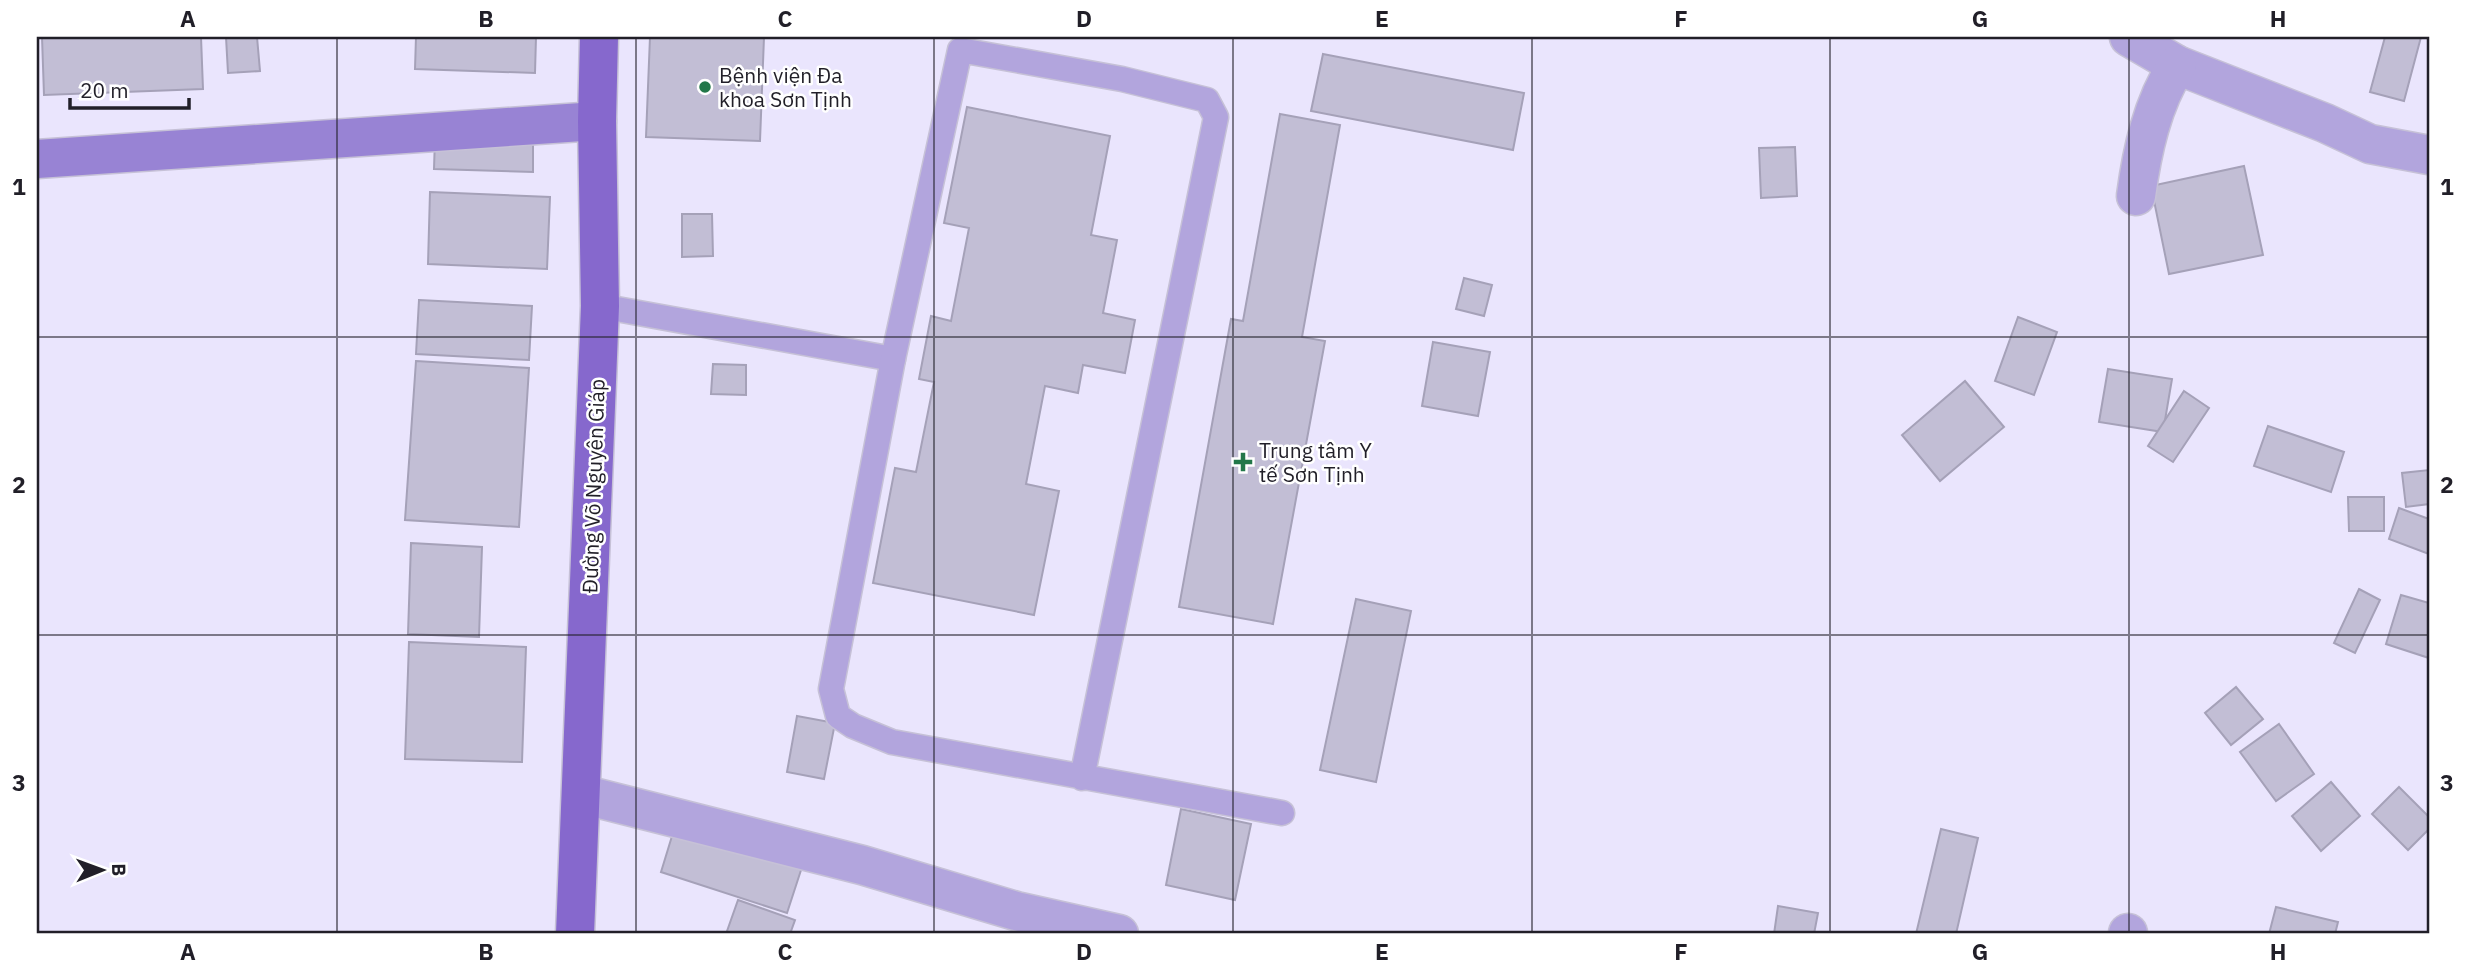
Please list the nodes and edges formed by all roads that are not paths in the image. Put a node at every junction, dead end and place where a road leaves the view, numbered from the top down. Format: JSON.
{"nodes":[{"id":1,"x":599,"y":37,"type":"edge"},
{"id":2,"x":2129,"y":37,"type":"edge"},
{"id":3,"x":2177,"y":65,"type":"junction"},
{"id":4,"x":597,"y":121,"type":"junction"},
{"id":5,"x":2429,"y":155,"type":"edge"},
{"id":6,"x":37,"y":159,"type":"edge"},
{"id":7,"x":2136,"y":196,"type":"dead end"},
{"id":8,"x":600,"y":306,"type":"junction"},
{"id":9,"x":893,"y":359,"type":"junction"},
{"id":10,"x":1082,"y":778,"type":"junction"},
{"id":11,"x":580,"y":794,"type":"junction"},
{"id":12,"x":1282,"y":813,"type":"dead end"},
{"id":13,"x":1014,"y":922,"type":"edge"},
{"id":14,"x":575,"y":934,"type":"edge"},
{"id":15,"x":1119,"y":934,"type":"edge"}],
"edges":[{"from":1,"to":4,"type":"main road","name":"Đường Võ Nguyên Giáp"},
{"from":2,"to":3,"type":"street"},
{"from":3,"to":5,"type":"street"},
{"from":3,"to":7,"type":"street"},
{"from":4,"to":6,"type":"street"},
{"from":4,"to":8,"type":"main road","name":"Đường Võ Nguyên Giáp"},
{"from":8,"to":9,"type":"lane"},
{"from":8,"to":11,"type":"main road","name":"Đường Võ Nguyên Giáp"},
{"from":9,"to":10,"type":"lane"},
{"from":9,"to":10,"type":"lane"},
{"from":10,"to":12,"type":"lane"},
{"from":11,"to":13,"type":"street"},
{"from":11,"to":14,"type":"main road","name":"Đường Võ Nguyên Giáp"},
{"from":13,"to":15,"type":"street"}]}
